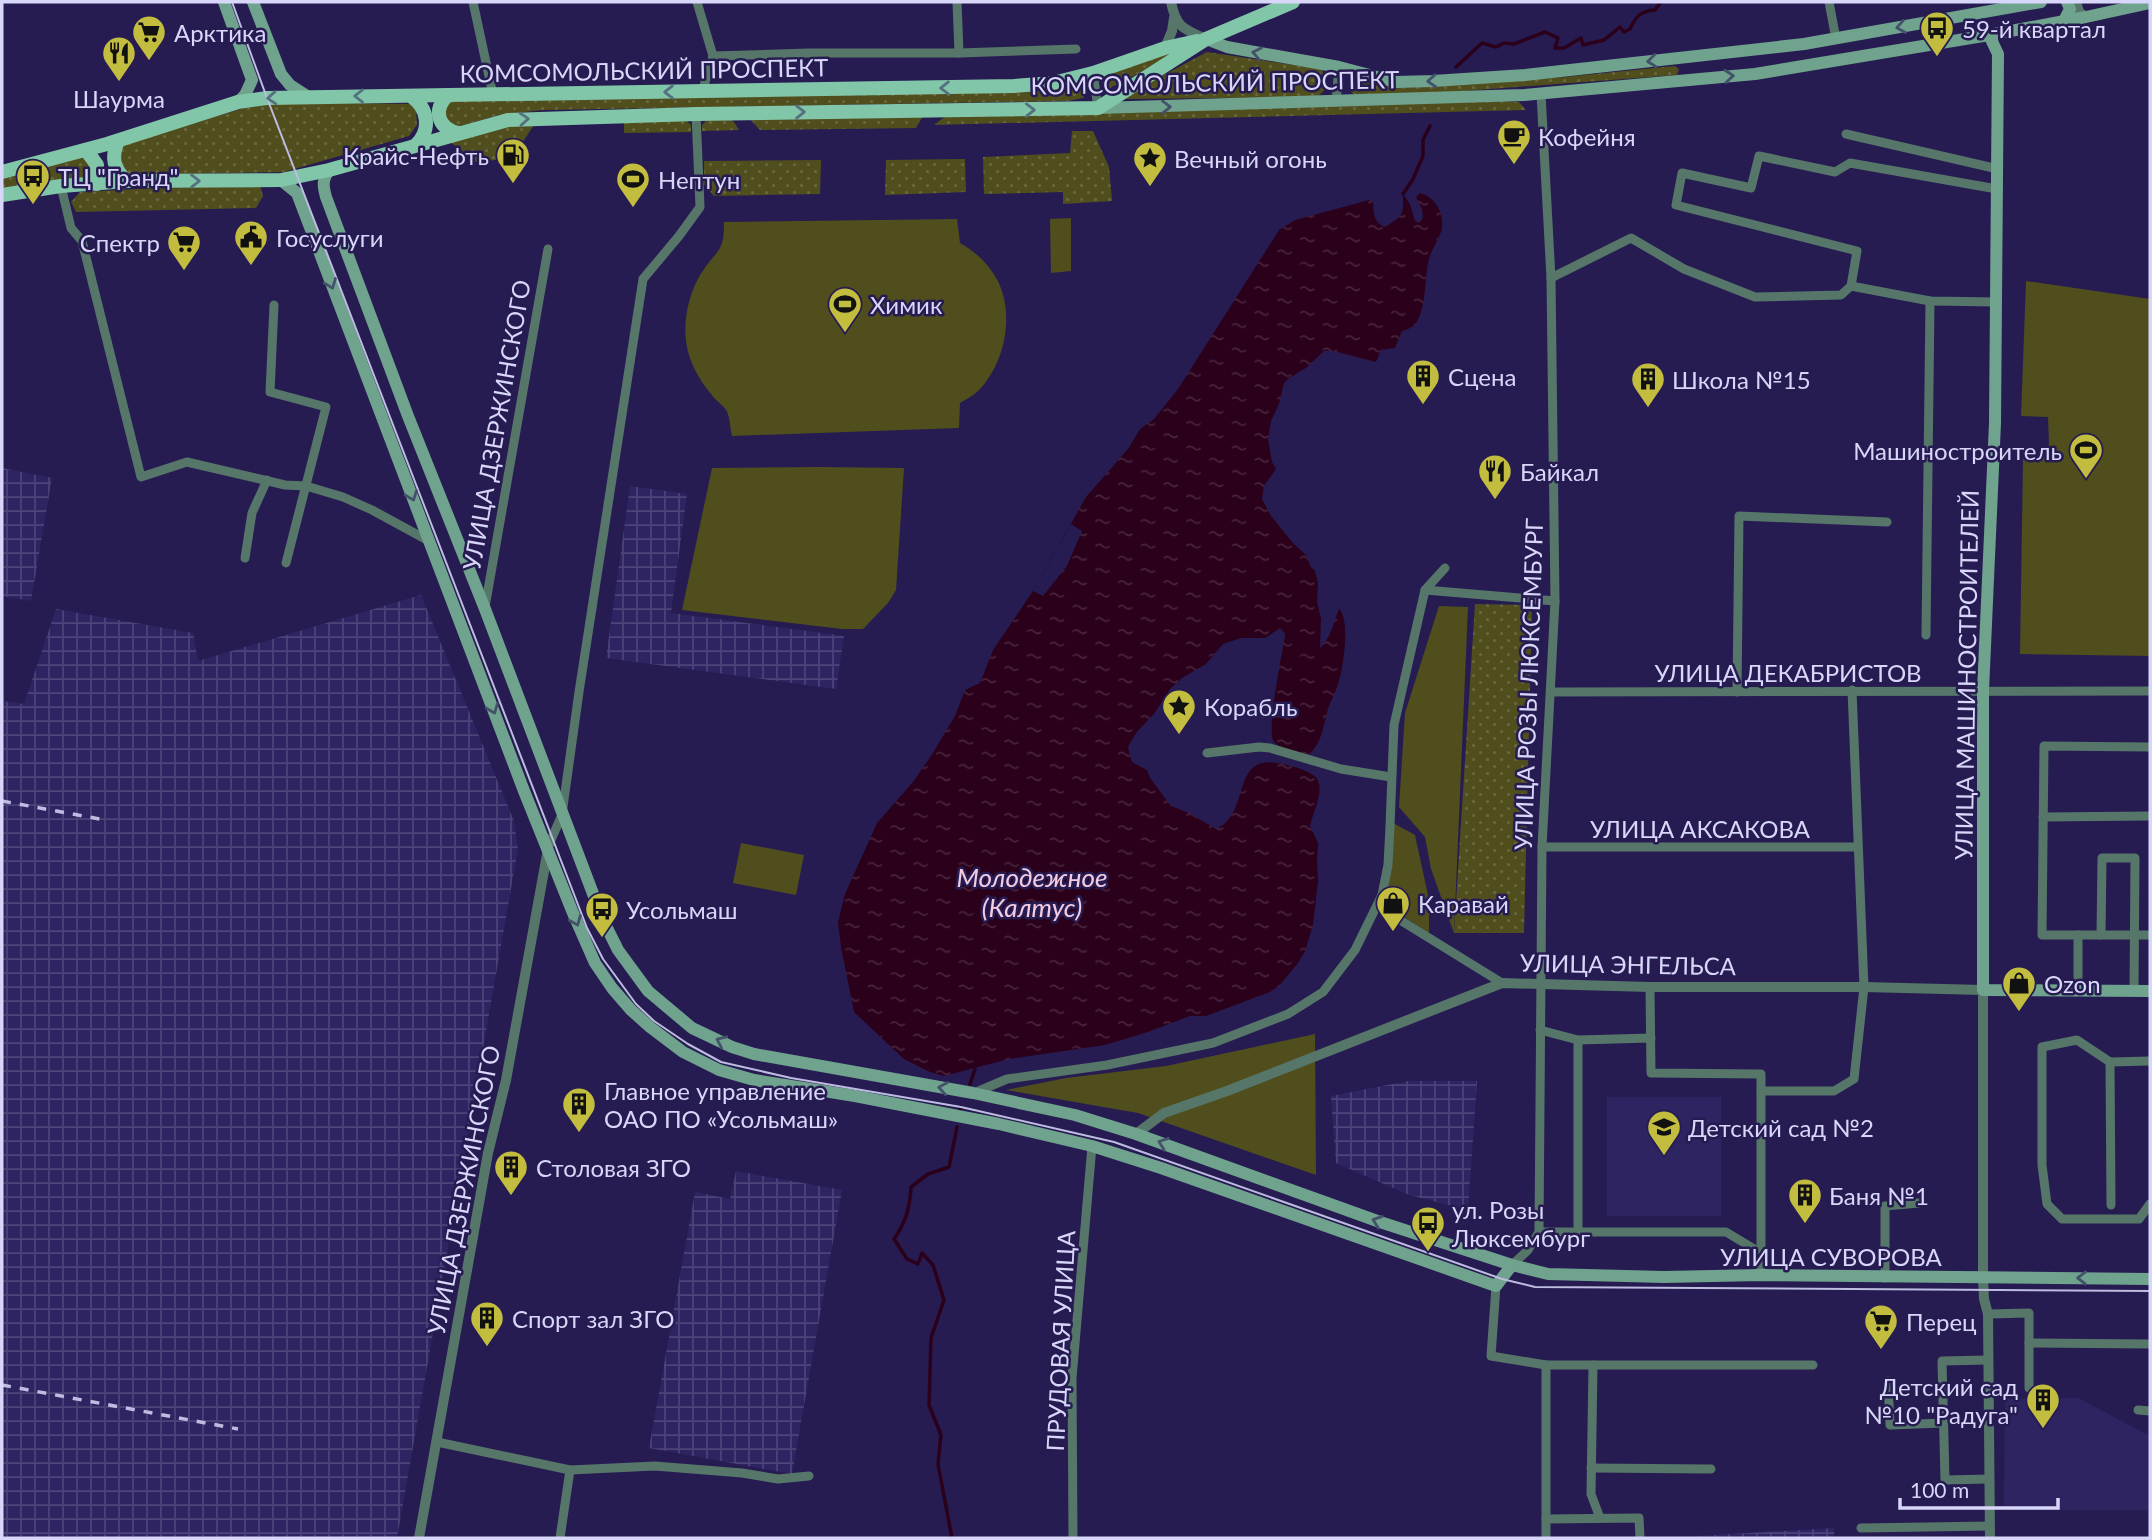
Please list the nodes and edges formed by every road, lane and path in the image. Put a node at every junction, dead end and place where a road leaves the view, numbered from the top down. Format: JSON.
{"nodes":[{"id":1,"x":224,"y":2,"type":"edge"},
{"id":2,"x":253,"y":2,"type":"edge"},
{"id":3,"x":473,"y":2,"type":"edge"},
{"id":4,"x":698,"y":2,"type":"edge"},
{"id":5,"x":957,"y":2,"type":"edge"},
{"id":6,"x":1171,"y":2,"type":"edge"},
{"id":7,"x":1293,"y":2,"type":"edge"},
{"id":8,"x":1829,"y":2,"type":"edge"},
{"id":9,"x":2041,"y":2,"type":"edge"},
{"id":10,"x":2067,"y":2,"type":"edge"},
{"id":11,"x":2076,"y":2,"type":"edge"},
{"id":12,"x":2150,"y":3,"type":"edge"},
{"id":13,"x":2086,"y":17,"type":"junction"},
{"id":14,"x":1174,"y":18,"type":"junction"},
{"id":15,"x":2064,"y":21,"type":"junction"},
{"id":16,"x":1989,"y":35,"type":"junction"},
{"id":17,"x":1836,"y":38,"type":"junction"},
{"id":18,"x":1206,"y":39,"type":"junction"},
{"id":19,"x":1165,"y":48,"type":"junction"},
{"id":20,"x":1076,"y":49,"type":"dead end"},
{"id":21,"x":959,"y":53,"type":"junction"},
{"id":22,"x":713,"y":56,"type":"junction"},
{"id":23,"x":1690,"y":57,"type":"junction"},
{"id":24,"x":1339,"y":67,"type":"junction"},
{"id":25,"x":1093,"y":73,"type":"junction"},
{"id":26,"x":1692,"y":80,"type":"junction"},
{"id":27,"x":702,"y":92,"type":"junction"},
{"id":28,"x":1541,"y":94,"type":"junction"},
{"id":29,"x":448,"y":95,"type":"junction"},
{"id":30,"x":493,"y":95,"type":"junction"},
{"id":31,"x":307,"y":96,"type":"junction"},
{"id":32,"x":411,"y":96,"type":"junction"},
{"id":33,"x":238,"y":102,"type":"junction"},
{"id":34,"x":1336,"y":102,"type":"junction"},
{"id":35,"x":1098,"y":108,"type":"junction"},
{"id":36,"x":696,"y":114,"type":"junction"},
{"id":37,"x":458,"y":133,"type":"junction"},
{"id":38,"x":1846,"y":134,"type":"dead end"},
{"id":39,"x":118,"y":141,"type":"junction"},
{"id":40,"x":416,"y":145,"type":"junction"},
{"id":41,"x":86,"y":150,"type":"junction"},
{"id":42,"x":1997,"y":169,"type":"junction"},
{"id":43,"x":329,"y":170,"type":"junction"},
{"id":44,"x":2,"y":172,"type":"edge"},
{"id":45,"x":281,"y":180,"type":"junction"},
{"id":46,"x":127,"y":181,"type":"junction"},
{"id":47,"x":97,"y":184,"type":"junction"},
{"id":48,"x":61,"y":186,"type":"junction"},
{"id":49,"x":1997,"y":188,"type":"junction"},
{"id":50,"x":2,"y":195,"type":"edge"},
{"id":51,"x":548,"y":249,"type":"dead end"},
{"id":52,"x":1551,"y":278,"type":"junction"},
{"id":53,"x":1851,"y":286,"type":"junction"},
{"id":54,"x":1930,"y":301,"type":"junction"},
{"id":55,"x":1997,"y":302,"type":"junction"},
{"id":56,"x":274,"y":305,"type":"dead end"},
{"id":57,"x":267,"y":480,"type":"junction"},
{"id":58,"x":306,"y":486,"type":"junction"},
{"id":59,"x":1887,"y":522,"type":"dead end"},
{"id":60,"x":429,"y":541,"type":"junction"},
{"id":61,"x":245,"y":558,"type":"dead end"},
{"id":62,"x":286,"y":563,"type":"dead end"},
{"id":63,"x":1445,"y":568,"type":"dead end"},
{"id":64,"x":1425,"y":590,"type":"junction"},
{"id":65,"x":1555,"y":601,"type":"junction"},
{"id":66,"x":485,"y":609,"type":"junction"},
{"id":67,"x":1926,"y":635,"type":"dead end"},
{"id":68,"x":1852,"y":690,"type":"junction"},
{"id":69,"x":1983,"y":691,"type":"junction"},
{"id":70,"x":2150,"y":691,"type":"edge"},
{"id":71,"x":1551,"y":692,"type":"junction"},
{"id":72,"x":1737,"y":692,"type":"junction"},
{"id":73,"x":2150,"y":747,"type":"edge"},
{"id":74,"x":1207,"y":752,"type":"dead end"},
{"id":75,"x":1391,"y":777,"type":"junction"},
{"id":76,"x":562,"y":814,"type":"junction"},
{"id":77,"x":2150,"y":816,"type":"edge"},
{"id":78,"x":2043,"y":817,"type":"junction"},
{"id":79,"x":1542,"y":847,"type":"junction"},
{"id":80,"x":1858,"y":847,"type":"junction"},
{"id":81,"x":548,"y":849,"type":"junction"},
{"id":82,"x":1382,"y":895,"type":"junction"},
{"id":83,"x":2078,"y":935,"type":"junction"},
{"id":84,"x":2101,"y":935,"type":"junction"},
{"id":85,"x":2134,"y":935,"type":"junction"},
{"id":86,"x":2150,"y":935,"type":"edge"},
{"id":87,"x":1502,"y":983,"type":"junction"},
{"id":88,"x":1540,"y":985,"type":"junction"},
{"id":89,"x":1650,"y":987,"type":"junction"},
{"id":90,"x":1864,"y":987,"type":"junction"},
{"id":91,"x":1983,"y":990,"type":"junction"},
{"id":92,"x":2078,"y":991,"type":"junction"},
{"id":93,"x":2134,"y":991,"type":"junction"},
{"id":94,"x":2150,"y":992,"type":"edge"},
{"id":95,"x":1540,"y":1030,"type":"junction"},
{"id":96,"x":1651,"y":1038,"type":"junction"},
{"id":97,"x":1578,"y":1040,"type":"junction"},
{"id":98,"x":2150,"y":1061,"type":"edge"},
{"id":99,"x":2110,"y":1062,"type":"junction"},
{"id":100,"x":1761,"y":1091,"type":"junction"},
{"id":101,"x":973,"y":1093,"type":"junction"},
{"id":102,"x":1136,"y":1133,"type":"junction"},
{"id":103,"x":1092,"y":1146,"type":"junction"},
{"id":104,"x":1919,"y":1203,"type":"dead end"},
{"id":105,"x":2150,"y":1204,"type":"edge"},
{"id":106,"x":2111,"y":1205,"type":"dead end"},
{"id":107,"x":1578,"y":1231,"type":"junction"},
{"id":108,"x":1539,"y":1232,"type":"junction"},
{"id":109,"x":1761,"y":1252,"type":"junction"},
{"id":110,"x":1512,"y":1265,"type":"junction"},
{"id":111,"x":1761,"y":1275,"type":"junction"},
{"id":112,"x":1983,"y":1277,"type":"junction"},
{"id":113,"x":1885,"y":1278,"type":"junction"},
{"id":114,"x":2150,"y":1279,"type":"edge"},
{"id":115,"x":1496,"y":1286,"type":"junction"},
{"id":116,"x":1988,"y":1314,"type":"junction"},
{"id":117,"x":2029,"y":1343,"type":"junction"},
{"id":118,"x":2150,"y":1344,"type":"edge"},
{"id":119,"x":1988,"y":1360,"type":"junction"},
{"id":120,"x":1592,"y":1365,"type":"junction"},
{"id":121,"x":1812,"y":1365,"type":"dead end"},
{"id":122,"x":1546,"y":1366,"type":"junction"},
{"id":123,"x":1888,"y":1381,"type":"dead end"},
{"id":124,"x":2029,"y":1388,"type":"dead end"},
{"id":125,"x":2138,"y":1410,"type":"dead end"},
{"id":126,"x":2150,"y":1410,"type":"edge"},
{"id":127,"x":1944,"y":1423,"type":"junction"},
{"id":128,"x":438,"y":1442,"type":"junction"},
{"id":129,"x":1591,"y":1468,"type":"junction"},
{"id":130,"x":1711,"y":1469,"type":"dead end"},
{"id":131,"x":570,"y":1470,"type":"junction"},
{"id":132,"x":809,"y":1476,"type":"dead end"},
{"id":133,"x":1989,"y":1479,"type":"junction"},
{"id":134,"x":1600,"y":1518,"type":"junction"},
{"id":135,"x":1546,"y":1519,"type":"junction"},
{"id":136,"x":1990,"y":1526,"type":"junction"},
{"id":137,"x":1861,"y":1528,"type":"dead end"},
{"id":138,"x":419,"y":1538,"type":"edge"},
{"id":139,"x":560,"y":1538,"type":"edge"},
{"id":140,"x":1073,"y":1538,"type":"edge"},
{"id":141,"x":1546,"y":1538,"type":"edge"},
{"id":142,"x":1640,"y":1538,"type":"edge"},
{"id":143,"x":1990,"y":1538,"type":"edge"}],
"edges":[{"from":1,"to":33,"type":"main road"},
{"from":2,"to":31,"type":"main road"},
{"from":3,"to":30,"type":"street"},
{"from":4,"to":22,"type":"street"},
{"from":5,"to":21,"type":"street"},
{"from":6,"to":14,"type":"street"},
{"from":7,"to":18,"type":"main road"},
{"from":8,"to":17,"type":"street"},
{"from":9,"to":17,"type":"main road","name":"КОМСОМОЛЬСКИЙ ПРОСПЕКТ","one_way":true},
{"from":10,"to":15,"type":"main road"},
{"from":11,"to":13,"type":"street"},
{"from":12,"to":13,"type":"main road","name":"КОМСОМОЛЬСКИЙ ПРОСПЕКТ"},
{"from":13,"to":15,"type":"main road","name":"КОМСОМОЛЬСКИЙ ПРОСПЕКТ"},
{"from":14,"to":18,"type":"street"},
{"from":14,"to":19,"type":"street"},
{"from":15,"to":16,"type":"main road","name":"КОМСОМОЛЬСКИЙ ПРОСПЕКТ"},
{"from":26,"to":16,"type":"main road","name":"КОМСОМОЛЬСКИЙ ПРОСПЕКТ","one_way":true},
{"from":16,"to":42,"type":"main road","name":"УЛИЦА МАШИНОСТРОИТЕЛЕЙ"},
{"from":17,"to":23,"type":"main road","name":"КОМСОМОЛЬСКИЙ ПРОСПЕКТ"},
{"from":18,"to":19,"type":"main road","name":"КОМСОМОЛЬСКИЙ ПРОСПЕКТ"},
{"from":24,"to":18,"type":"main road","name":"КОМСОМОЛЬСКИЙ ПРОСПЕКТ","one_way":true},
{"from":18,"to":35,"type":"main road"},
{"from":19,"to":25,"type":"main road","name":"КОМСОМОЛЬСКИЙ ПРОСПЕКТ"},
{"from":20,"to":21,"type":"street"},
{"from":21,"to":22,"type":"street"},
{"from":22,"to":27,"type":"street"},
{"from":23,"to":24,"type":"main road","name":"КОМСОМОЛЬСКИЙ ПРОСПЕКТ","one_way":true},
{"from":23,"to":26,"type":"main road"},
{"from":24,"to":34,"type":"street"},
{"from":25,"to":27,"type":"main road","name":"КОМСОМОЛЬСКИЙ ПРОСПЕКТ","one_way":true},
{"from":25,"to":35,"type":"street"},
{"from":26,"to":28,"type":"main road","name":"КОМСОМОЛЬСКИЙ ПРОСПЕКТ"},
{"from":27,"to":30,"type":"main road","name":"КОМСОМОЛЬСКИЙ ПРОСПЕКТ","one_way":true},
{"from":28,"to":34,"type":"main road","name":"КОМСОМОЛЬСКИЙ ПРОСПЕКТ"},
{"from":28,"to":52,"type":"street","name":"УЛИЦА РОЗЫ ЛЮКСЕМБУРГ"},
{"from":29,"to":30,"type":"main road","name":"КОМСОМОЛЬСКИЙ ПРОСПЕКТ"},
{"from":29,"to":32,"type":"main road","name":"КОМСОМОЛЬСКИЙ ПРОСПЕКТ"},
{"from":29,"to":37,"type":"main road"},
{"from":32,"to":31,"type":"main road","name":"КОМСОМОЛЬСКИЙ ПРОСПЕКТ","one_way":true},
{"from":31,"to":33,"type":"main road","name":"КОМСОМОЛЬСКИЙ ПРОСПЕКТ","one_way":true},
{"from":32,"to":40,"type":"main road"},
{"from":33,"to":39,"type":"main road","name":"КОМСОМОЛЬСКИЙ ПРОСПЕКТ"},
{"from":35,"to":34,"type":"main road","name":"КОМСОМОЛЬСКИЙ ПРОСПЕКТ","one_way":true},
{"from":36,"to":35,"type":"main road","name":"КОМСОМОЛЬСКИЙ ПРОСПЕКТ","one_way":true},
{"from":37,"to":36,"type":"main road","name":"КОМСОМОЛЬСКИЙ ПРОСПЕКТ","one_way":true},
{"from":36,"to":76,"type":"street"},
{"from":37,"to":40,"type":"main road","name":"КОМСОМОЛЬСКИЙ ПРОСПЕКТ"},
{"from":38,"to":42,"type":"street"},
{"from":39,"to":41,"type":"main road","name":"КОМСОМОЛЬСКИЙ ПРОСПЕКТ"},
{"from":39,"to":46,"type":"main road"},
{"from":40,"to":43,"type":"main road","name":"КОМСОМОЛЬСКИЙ ПРОСПЕКТ"},
{"from":41,"to":44,"type":"main road","name":"КОМСОМОЛЬСКИЙ ПРОСПЕКТ"},
{"from":41,"to":47,"type":"main road"},
{"from":42,"to":49,"type":"main road","name":"УЛИЦА МАШИНОСТРОИТЕЛЕЙ"},
{"from":43,"to":45,"type":"main road","name":"КОМСОМОЛЬСКИЙ ПРОСПЕКТ"},
{"from":43,"to":66,"type":"main road","name":"УЛИЦА СУВОРОВА"},
{"from":46,"to":45,"type":"main road","name":"КОМСОМОЛЬСКИЙ ПРОСПЕКТ","one_way":true},
{"from":45,"to":60,"type":"main road","one_way":true},
{"from":46,"to":47,"type":"main road","name":"КОМСОМОЛЬСКИЙ ПРОСПЕКТ"},
{"from":47,"to":48,"type":"main road","name":"КОМСОМОЛЬСКИЙ ПРОСПЕКТ"},
{"from":48,"to":50,"type":"main road","name":"КОМСОМОЛЬСКИЙ ПРОСПЕКТ"},
{"from":48,"to":57,"type":"street"},
{"from":49,"to":53,"type":"street"},
{"from":49,"to":55,"type":"main road","name":"УЛИЦА МАШИНОСТРОИТЕЛЕЙ"},
{"from":51,"to":66,"type":"street","name":"УЛИЦА ДЗЕРЖИНСКОГО"},
{"from":52,"to":53,"type":"street"},
{"from":52,"to":65,"type":"street","name":"УЛИЦА РОЗЫ ЛЮКСЕМБУРГ"},
{"from":53,"to":54,"type":"street"},
{"from":54,"to":55,"type":"street"},
{"from":54,"to":67,"type":"street"},
{"from":55,"to":69,"type":"main road","name":"УЛИЦА МАШИНОСТРОИТЕЛЕЙ"},
{"from":56,"to":58,"type":"street"},
{"from":57,"to":58,"type":"street"},
{"from":57,"to":61,"type":"street"},
{"from":58,"to":60,"type":"street"},
{"from":58,"to":62,"type":"street"},
{"from":59,"to":72,"type":"street"},
{"from":60,"to":81,"type":"main road","one_way":true},
{"from":63,"to":64,"type":"street"},
{"from":64,"to":65,"type":"street"},
{"from":64,"to":75,"type":"street"},
{"from":65,"to":71,"type":"street","name":"УЛИЦА РОЗЫ ЛЮКСЕМБУРГ"},
{"from":66,"to":76,"type":"main road","name":"УЛИЦА СУВОРОВА"},
{"from":68,"to":69,"type":"street","name":"УЛИЦА ДЕКАБРИСТОВ"},
{"from":68,"to":72,"type":"street","name":"УЛИЦА ДЕКАБРИСТОВ"},
{"from":68,"to":80,"type":"street"},
{"from":69,"to":70,"type":"street","name":"УЛИЦА ДЕКАБРИСТОВ"},
{"from":69,"to":91,"type":"main road","name":"УЛИЦА МАШИНОСТРОИТЕЛЕЙ"},
{"from":71,"to":72,"type":"street","name":"УЛИЦА ДЕКАБРИСТОВ"},
{"from":71,"to":79,"type":"street","name":"УЛИЦА РОЗЫ ЛЮКСЕМБУРГ"},
{"from":73,"to":78,"type":"street"},
{"from":74,"to":75,"type":"street"},
{"from":75,"to":82,"type":"street"},
{"from":76,"to":81,"type":"street"},
{"from":101,"to":76,"type":"main road","name":"УЛИЦА СУВОРОВА","one_way":true},
{"from":77,"to":78,"type":"street"},
{"from":78,"to":83,"type":"street"},
{"from":79,"to":80,"type":"street","name":"УЛИЦА АКСАКОВА"},
{"from":79,"to":88,"type":"street","name":"УЛИЦА РОЗЫ ЛЮКСЕМБУРГ"},
{"from":80,"to":90,"type":"street"},
{"from":81,"to":103,"type":"main road","one_way":true},
{"from":81,"to":128,"type":"street","name":"УЛИЦА ДЗЕРЖИНСКОГО"},
{"from":82,"to":87,"type":"street"},
{"from":82,"to":101,"type":"street"},
{"from":83,"to":84,"type":"street"},
{"from":83,"to":92,"type":"street"},
{"from":84,"to":85,"type":"street"},
{"from":84,"to":85,"type":"street"},
{"from":85,"to":86,"type":"street"},
{"from":85,"to":93,"type":"street"},
{"from":87,"to":88,"type":"street","name":"УЛИЦА ЭНГЕЛЬСА"},
{"from":87,"to":102,"type":"street","name":"УЛИЦА ЭНГЕЛЬСА"},
{"from":88,"to":89,"type":"street","name":"УЛИЦА ЭНГЕЛЬСА"},
{"from":88,"to":95,"type":"street","name":"УЛИЦА РОЗЫ ЛЮКСЕМБУРГ"},
{"from":89,"to":90,"type":"street","name":"УЛИЦА ЭНГЕЛЬСА"},
{"from":89,"to":96,"type":"street"},
{"from":90,"to":91,"type":"street","name":"УЛИЦА ЭНГЕЛЬСА"},
{"from":90,"to":100,"type":"street"},
{"from":91,"to":92,"type":"main road","name":"УЛИЦА ЭНГЕЛЬСА"},
{"from":91,"to":112,"type":"street","name":"УЛИЦА МАШИНОСТРОИТЕЛЕЙ"},
{"from":92,"to":93,"type":"main road","name":"УЛИЦА ЭНГЕЛЬСА"},
{"from":93,"to":94,"type":"main road","name":"УЛИЦА ЭНГЕЛЬСА"},
{"from":95,"to":97,"type":"street"},
{"from":95,"to":108,"type":"street","name":"УЛИЦА РОЗЫ ЛЮКСЕМБУРГ"},
{"from":96,"to":97,"type":"street"},
{"from":96,"to":100,"type":"street"},
{"from":97,"to":107,"type":"street"},
{"from":98,"to":99,"type":"street"},
{"from":99,"to":105,"type":"street"},
{"from":99,"to":106,"type":"street"},
{"from":100,"to":109,"type":"street"},
{"from":101,"to":102,"type":"main road","name":"УЛИЦА СУВОРОВА"},
{"from":110,"to":102,"type":"main road","name":"УЛИЦА СУВОРОВА","one_way":true},
{"from":103,"to":115,"type":"main road"},
{"from":103,"to":140,"type":"street","name":"ПРУДОВАЯ УЛИЦА"},
{"from":104,"to":113,"type":"street"},
{"from":107,"to":108,"type":"street"},
{"from":107,"to":109,"type":"street"},
{"from":108,"to":110,"type":"street"},
{"from":109,"to":111,"type":"street"},
{"from":110,"to":111,"type":"main road","name":"УЛИЦА СУВОРОВА"},
{"from":110,"to":115,"type":"main road"},
{"from":111,"to":113,"type":"main road","name":"УЛИЦА СУВОРОВА"},
{"from":112,"to":113,"type":"main road","name":"УЛИЦА СУВОРОВА"},
{"from":114,"to":112,"type":"main road","name":"УЛИЦА СУВОРОВА","one_way":true},
{"from":112,"to":116,"type":"street","name":"УЛИЦА МАШИНОСТРОИТЕЛЕЙ"},
{"from":115,"to":122,"type":"street"},
{"from":116,"to":117,"type":"street"},
{"from":116,"to":119,"type":"street","name":"УЛИЦА МАШИНОСТРОИТЕЛЕЙ"},
{"from":117,"to":118,"type":"street"},
{"from":117,"to":124,"type":"street"},
{"from":119,"to":127,"type":"street"},
{"from":119,"to":133,"type":"street","name":"УЛИЦА МАШИНОСТРОИТЕЛЕЙ"},
{"from":120,"to":121,"type":"street"},
{"from":120,"to":122,"type":"street"},
{"from":120,"to":129,"type":"street"},
{"from":122,"to":135,"type":"street"},
{"from":123,"to":127,"type":"street"},
{"from":125,"to":126,"type":"street"},
{"from":127,"to":133,"type":"street"},
{"from":128,"to":131,"type":"street"},
{"from":128,"to":138,"type":"street","name":"УЛИЦА ДЗЕРЖИНСКОГО"},
{"from":129,"to":130,"type":"street"},
{"from":129,"to":134,"type":"street"},
{"from":131,"to":132,"type":"street"},
{"from":131,"to":139,"type":"street"},
{"from":133,"to":136,"type":"street","name":"УЛИЦА МАШИНОСТРОИТЕЛЕЙ"},
{"from":134,"to":135,"type":"street"},
{"from":134,"to":142,"type":"street"},
{"from":135,"to":141,"type":"street"},
{"from":136,"to":137,"type":"street"},
{"from":136,"to":143,"type":"street","name":"УЛИЦА МАШИНОСТРОИТЕЛЕЙ"}]}
